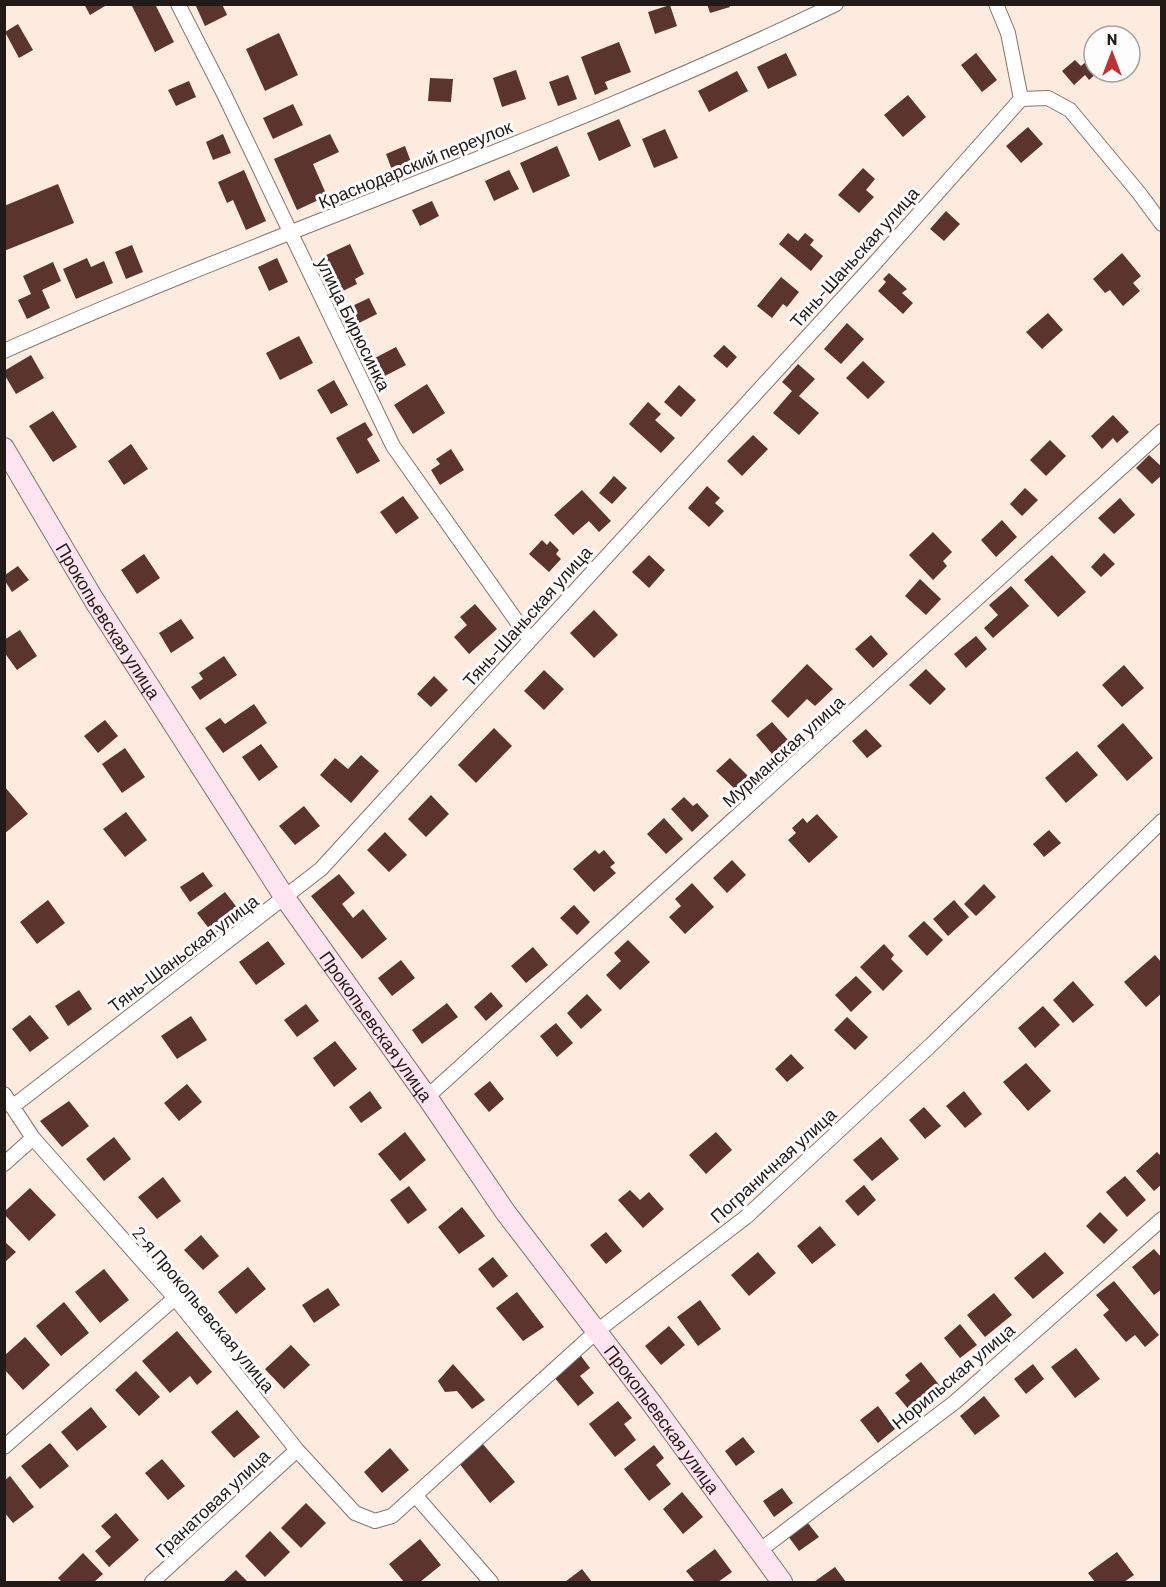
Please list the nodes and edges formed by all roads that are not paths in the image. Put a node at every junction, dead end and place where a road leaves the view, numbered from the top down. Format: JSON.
{"nodes":[{"id":1,"x":178,"y":4,"type":"edge"},
{"id":2,"x":836,"y":4,"type":"edge"},
{"id":3,"x":996,"y":4,"type":"edge"},
{"id":4,"x":1021,"y":99,"type":"junction"},
{"id":5,"x":1161,"y":224,"type":"edge"},
{"id":6,"x":290,"y":233,"type":"junction"},
{"id":7,"x":4,"y":351,"type":"edge"},
{"id":8,"x":1161,"y":431,"type":"edge"},
{"id":9,"x":4,"y":448,"type":"edge"},
{"id":10,"x":530,"y":640,"type":"junction"},
{"id":11,"x":1161,"y":821,"type":"edge"},
{"id":12,"x":285,"y":898,"type":"junction"},
{"id":13,"x":427,"y":1097,"type":"junction"},
{"id":14,"x":8,"y":1100,"type":"edge"},
{"id":15,"x":33,"y":1138,"type":"junction"},
{"id":16,"x":4,"y":1164,"type":"edge"},
{"id":17,"x":1161,"y":1219,"type":"edge"},
{"id":18,"x":175,"y":1298,"type":"junction"},
{"id":19,"x":597,"y":1331,"type":"junction"},
{"id":20,"x":4,"y":1447,"type":"edge"},
{"id":21,"x":297,"y":1450,"type":"junction"},
{"id":22,"x":415,"y":1495,"type":"junction"},
{"id":23,"x":392,"y":1516,"type":"joint"},
{"id":24,"x":759,"y":1551,"type":"junction"},
{"id":25,"x":153,"y":1582,"type":"edge"},
{"id":26,"x":491,"y":1582,"type":"edge"},
{"id":27,"x":782,"y":1582,"type":"edge"}],
"edges":[{"from":1,"to":6,"type":"street","name":"улица Бирюсинка"},
{"from":2,"to":6,"type":"street","name":"Краснодарский переулок"},
{"from":3,"to":4,"type":"street"},
{"from":4,"to":5,"type":"street"},
{"from":4,"to":10,"type":"street","name":"Тянь-Шаньская улица"},
{"from":6,"to":7,"type":"street","name":"Краснодарский переулок"},
{"from":6,"to":10,"type":"street","name":"улица Бирюсинка"},
{"from":8,"to":13,"type":"street","name":"Мурманская улица"},
{"from":9,"to":12,"type":"main road","name":"Прокопьевская улица"},
{"from":10,"to":12,"type":"street","name":"Тянь-Шаньская улица"},
{"from":11,"to":19,"type":"street","name":"Пограничная улица"},
{"from":12,"to":13,"type":"main road","name":"Прокопьевская улица"},
{"from":12,"to":14,"type":"street","name":"Тянь-Шаньская улица"},
{"from":13,"to":19,"type":"main road","name":"Прокопьевская улица"},
{"from":14,"to":15,"type":"street","name":"2-я Прокопьевская улица"},
{"from":15,"to":16,"type":"street"},
{"from":15,"to":18,"type":"street","name":"2-я Прокопьевская улица"},
{"from":17,"to":24,"type":"street","name":"Норильская улица"},
{"from":18,"to":20,"type":"street"},
{"from":18,"to":21,"type":"street","name":"2-я Прокопьевская улица"},
{"from":19,"to":22,"type":"street","name":"Пограничная улица"},
{"from":19,"to":24,"type":"main road","name":"Прокопьевская улица"},
{"from":21,"to":23,"type":"street","name":"2-я Прокопьевская улица"},
{"from":21,"to":25,"type":"street","name":"Гранатовая улица"},
{"from":22,"to":23,"type":"street","name":"Пограничная улица"},
{"from":22,"to":26,"type":"street"},
{"from":24,"to":27,"type":"main road","name":"Прокопьевская улица"}]}
